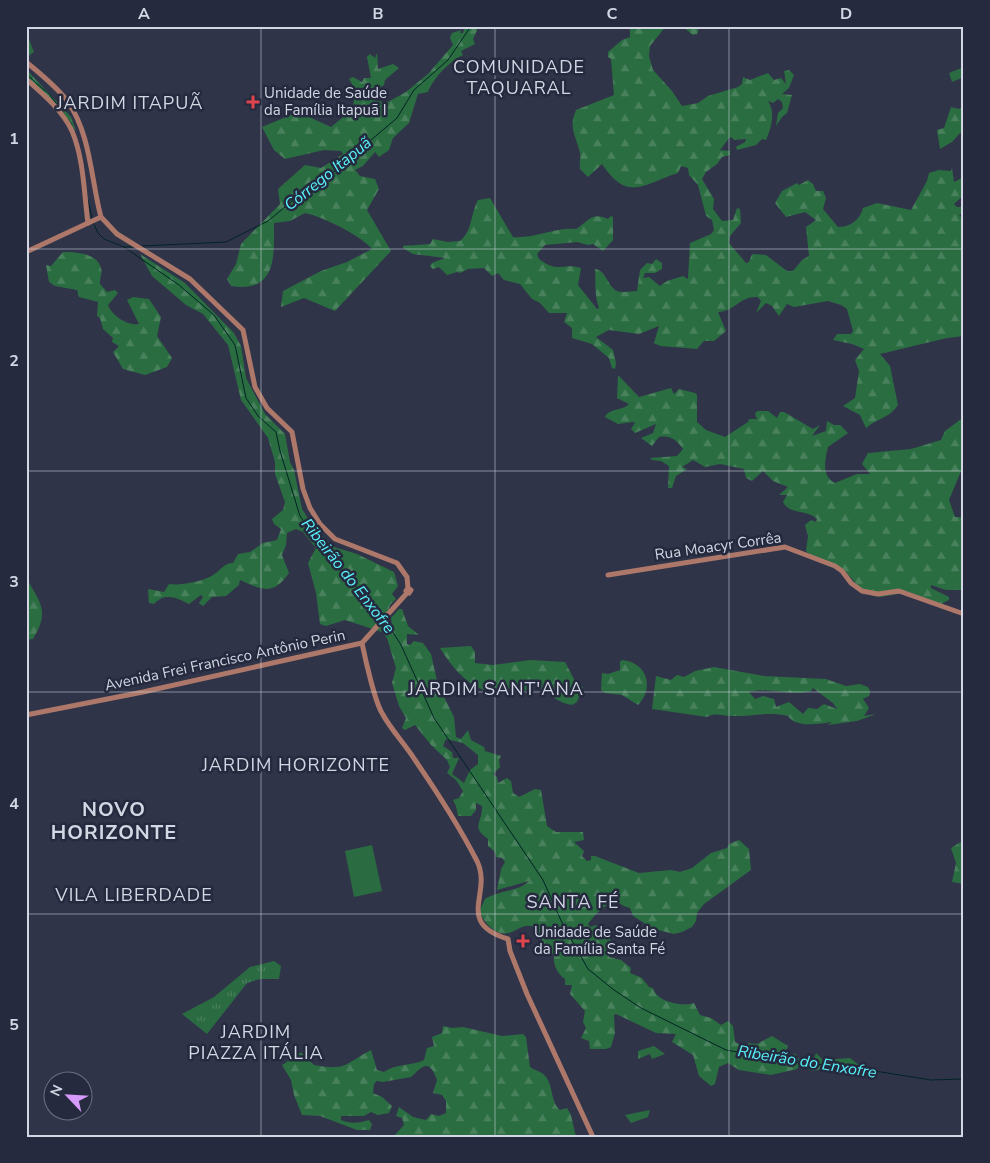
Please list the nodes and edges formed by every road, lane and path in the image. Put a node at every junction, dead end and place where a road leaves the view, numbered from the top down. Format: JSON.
{"nodes":[{"id":1,"x":26,"y":62,"type":"edge"},
{"id":2,"x":26,"y":79,"type":"edge"},
{"id":3,"x":94,"y":220,"type":"junction"},
{"id":4,"x":26,"y":252,"type":"edge"},
{"id":5,"x":608,"y":575,"type":"dead end"},
{"id":6,"x":964,"y":614,"type":"edge"},
{"id":7,"x":362,"y":643,"type":"junction"},
{"id":8,"x":26,"y":715,"type":"edge"},
{"id":9,"x":592,"y":1137,"type":"edge"}],
"edges":[{"from":1,"to":3,"type":"street"},
{"from":2,"to":3,"type":"street"},
{"from":3,"to":4,"type":"street"},
{"from":3,"to":7,"type":"street","name":"Avenida Frei Francisco Antônio Perin"},
{"from":5,"to":6,"type":"street","name":"Rua Moacyr Corrêa"},
{"from":7,"to":8,"type":"street","name":"Avenida Frei Francisco Antônio Perin"},
{"from":7,"to":9,"type":"street"}]}
